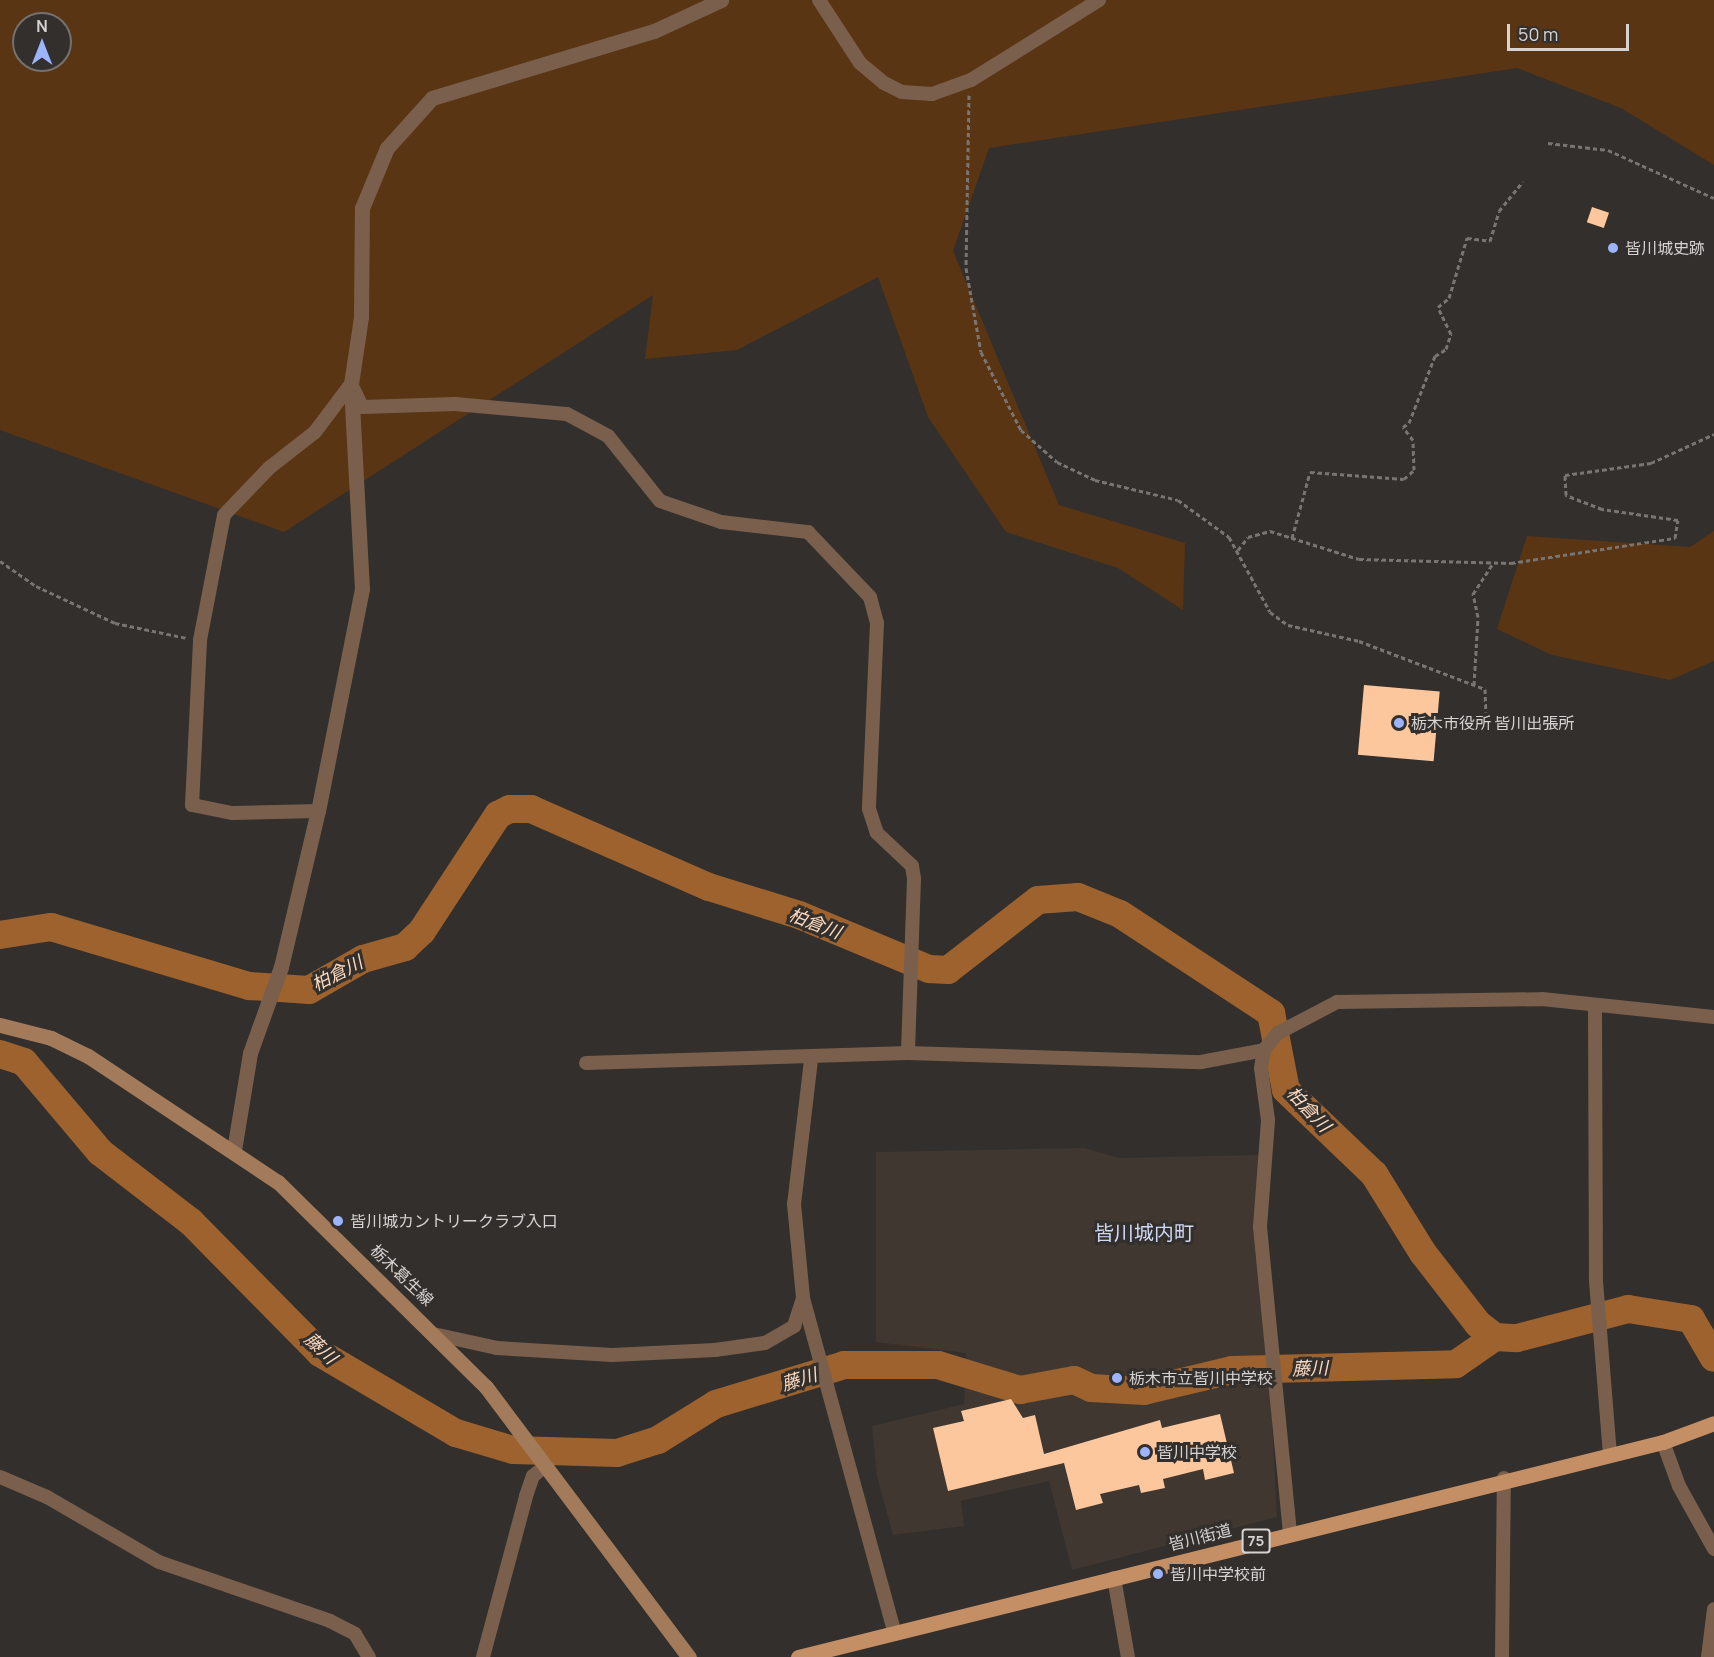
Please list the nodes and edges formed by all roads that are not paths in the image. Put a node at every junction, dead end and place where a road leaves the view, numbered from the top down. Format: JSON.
{"nodes":[{"id":1,"x":721,"y":0,"type":"edge"},
{"id":2,"x":819,"y":0,"type":"edge"},
{"id":3,"x":1099,"y":0,"type":"edge"},
{"id":4,"x":351,"y":384,"type":"junction"},
{"id":5,"x":318,"y":811,"type":"junction"},
{"id":6,"x":1594,"y":1005,"type":"junction"},
{"id":7,"x":1714,"y":1017,"type":"edge"},
{"id":8,"x":0,"y":1025,"type":"edge"},
{"id":9,"x":1264,"y":1050,"type":"junction"},
{"id":10,"x":908,"y":1053,"type":"junction"},
{"id":11,"x":811,"y":1060,"type":"junction"},
{"id":12,"x":586,"y":1063,"type":"dead end"},
{"id":13,"x":234,"y":1150,"type":"junction"},
{"id":14,"x":803,"y":1298,"type":"junction"},
{"id":15,"x":438,"y":1335,"type":"junction"},
{"id":16,"x":1714,"y":1423,"type":"edge"},
{"id":17,"x":1664,"y":1442,"type":"junction"},
{"id":18,"x":1610,"y":1454,"type":"junction"},
{"id":19,"x":545,"y":1463,"type":"junction"},
{"id":20,"x":0,"y":1477,"type":"edge"},
{"id":21,"x":1504,"y":1478,"type":"junction"},
{"id":22,"x":1714,"y":1511,"type":"edge"},
{"id":23,"x":1700,"y":1517,"type":"junction"},
{"id":24,"x":1290,"y":1533,"type":"junction"},
{"id":25,"x":1714,"y":1549,"type":"edge"},
{"id":26,"x":1114,"y":1578,"type":"junction"},
{"id":27,"x":1714,"y":1609,"type":"edge"},
{"id":28,"x":895,"y":1634,"type":"junction"},
{"id":29,"x":369,"y":1657,"type":"edge"},
{"id":30,"x":483,"y":1657,"type":"edge"},
{"id":31,"x":689,"y":1657,"type":"edge"},
{"id":32,"x":798,"y":1657,"type":"edge"},
{"id":33,"x":1128,"y":1657,"type":"edge"},
{"id":34,"x":1502,"y":1657,"type":"edge"},
{"id":35,"x":1708,"y":1657,"type":"edge"}],
"edges":[{"from":1,"to":4,"type":"street"},
{"from":2,"to":3,"type":"street"},
{"from":4,"to":5,"type":"street"},
{"from":4,"to":5,"type":"street"},
{"from":4,"to":10,"type":"street"},
{"from":5,"to":13,"type":"street"},
{"from":6,"to":7,"type":"street"},
{"from":6,"to":9,"type":"street"},
{"from":6,"to":18,"type":"street"},
{"from":8,"to":13,"type":"main road","name":"栃木葛生線"},
{"from":9,"to":10,"type":"street"},
{"from":9,"to":24,"type":"street"},
{"from":10,"to":11,"type":"street"},
{"from":11,"to":12,"type":"street"},
{"from":11,"to":14,"type":"street"},
{"from":13,"to":15,"type":"main road","name":"栃木葛生線"},
{"from":14,"to":15,"type":"street"},
{"from":14,"to":28,"type":"street"},
{"from":15,"to":19,"type":"main road","name":"栃木葛生線"},
{"from":16,"to":17,"type":"main road","name":"皆川街道","number":"75"},
{"from":17,"to":18,"type":"main road","name":"皆川街道","number":"75"},
{"from":17,"to":23,"type":"street"},
{"from":18,"to":21,"type":"main road","name":"皆川街道","number":"75"},
{"from":19,"to":30,"type":"street"},
{"from":19,"to":31,"type":"main road","name":"栃木葛生線"},
{"from":20,"to":29,"type":"street"},
{"from":21,"to":24,"type":"main road","name":"皆川街道","number":"75"},
{"from":21,"to":34,"type":"street"},
{"from":22,"to":23,"type":"street"},
{"from":23,"to":25,"type":"street"},
{"from":24,"to":26,"type":"main road","name":"皆川街道","number":"75"},
{"from":26,"to":28,"type":"main road","name":"皆川街道","number":"75"},
{"from":26,"to":33,"type":"street"},
{"from":27,"to":35,"type":"street"},
{"from":28,"to":32,"type":"main road","name":"皆川街道","number":"75"}]}
